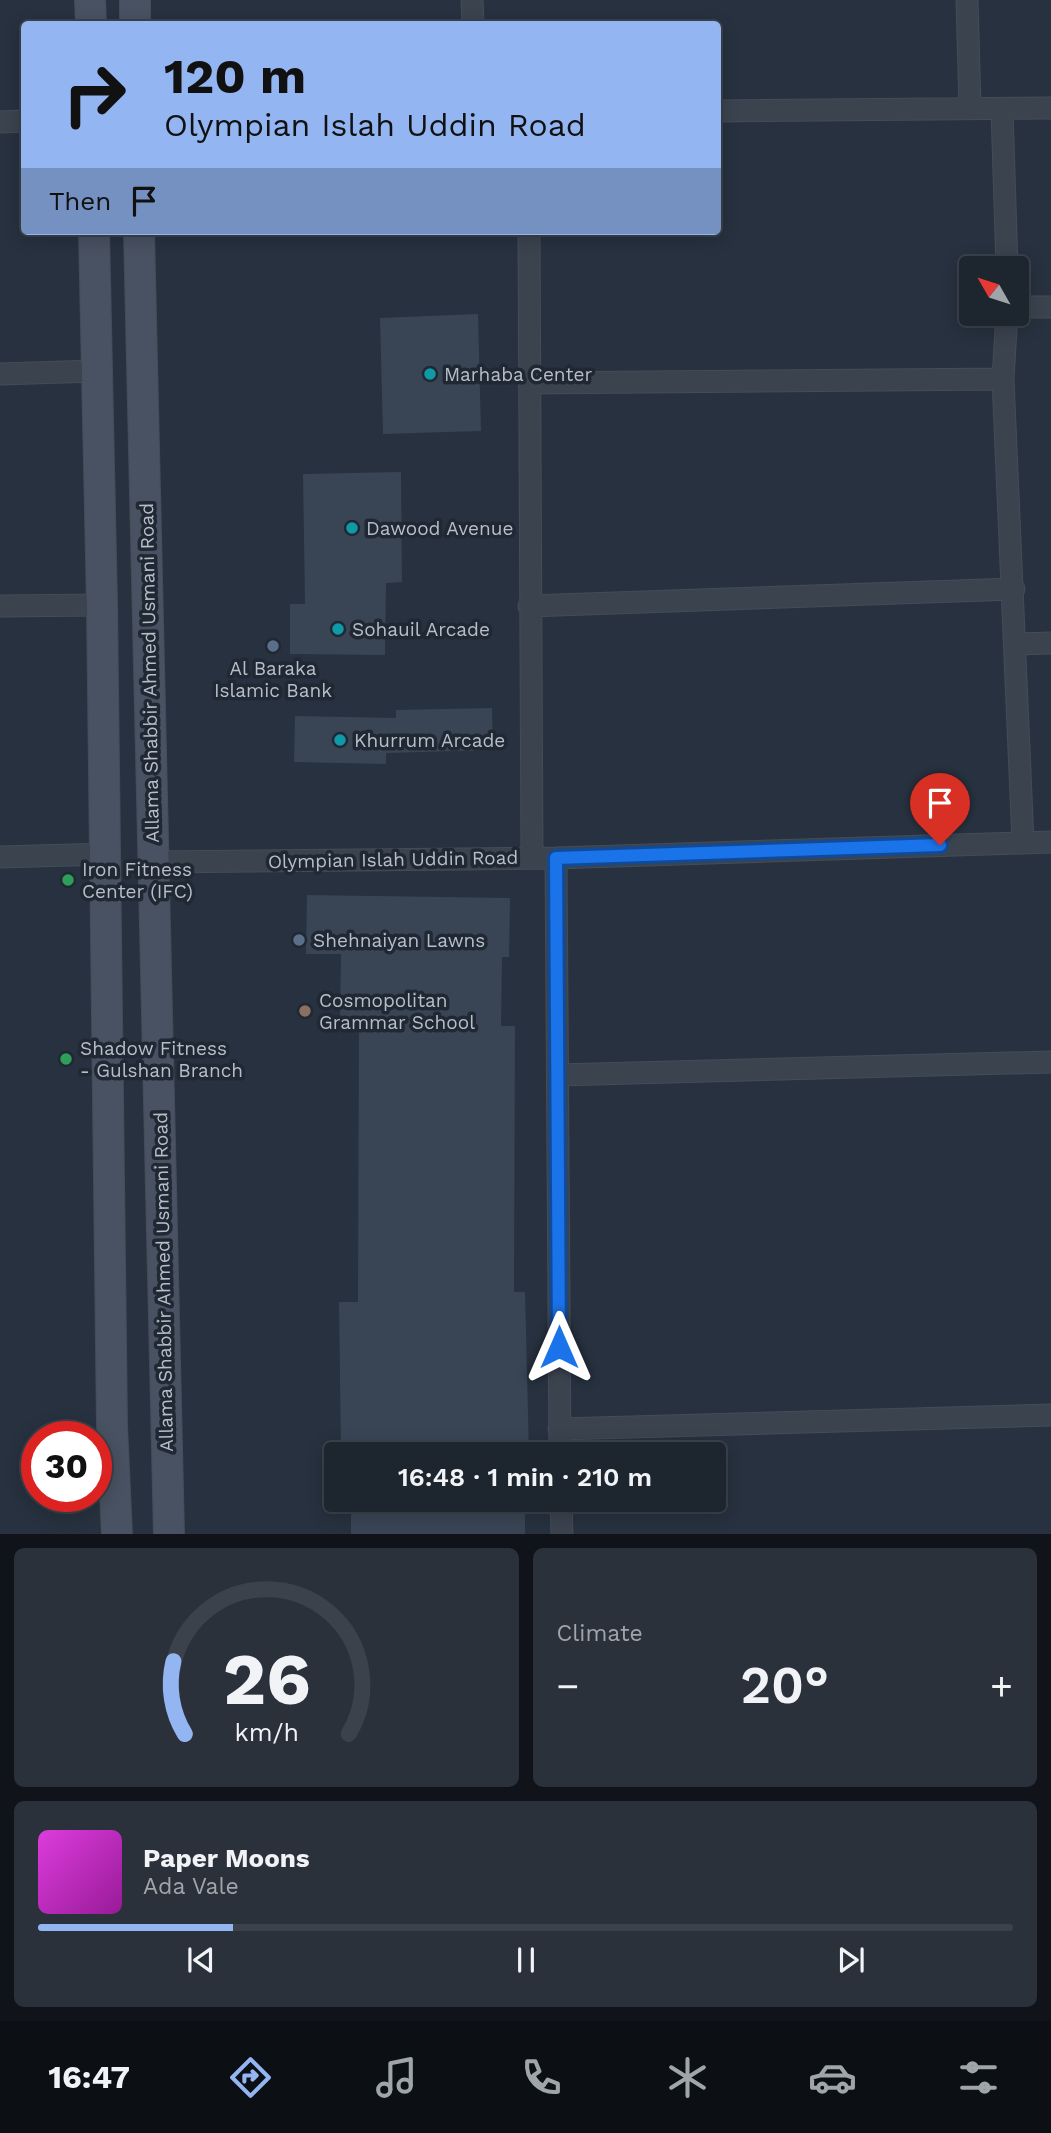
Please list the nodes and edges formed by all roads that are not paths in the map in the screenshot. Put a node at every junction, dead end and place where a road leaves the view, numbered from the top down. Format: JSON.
{"nodes":[{"id":1,"x":90,"y":0,"type":"edge"},
{"id":2,"x":135,"y":0,"type":"edge"},
{"id":3,"x":472,"y":0,"type":"edge"},
{"id":4,"x":967,"y":0,"type":"edge"},
{"id":5,"x":91,"y":21,"type":"edge"},
{"id":6,"x":135,"y":21,"type":"edge"},
{"id":7,"x":473,"y":21,"type":"edge"},
{"id":8,"x":970,"y":107,"type":"junction"},
{"id":9,"x":1051,"y":108,"type":"edge"},
{"id":10,"x":1002,"y":110,"type":"junction"},
{"id":11,"x":721,"y":111,"type":"edge"},
{"id":12,"x":21,"y":121,"type":"edge"},
{"id":13,"x":0,"y":122,"type":"edge"},
{"id":14,"x":94,"y":235,"type":"edge"},
{"id":15,"x":139,"y":235,"type":"edge"},
{"id":16,"x":529,"y":235,"type":"edge"},
{"id":17,"x":1007,"y":256,"type":"edge"},
{"id":18,"x":1029,"y":307,"type":"edge"},
{"id":19,"x":1051,"y":307,"type":"edge"},
{"id":20,"x":1006,"y":326,"type":"edge"},
{"id":21,"x":96,"y":371,"type":"junction"},
{"id":22,"x":0,"y":374,"type":"edge"},
{"id":23,"x":1003,"y":379,"type":"junction"},
{"id":24,"x":529,"y":383,"type":"junction"},
{"id":25,"x":1014,"y":589,"type":"junction"},
{"id":26,"x":103,"y":605,"type":"junction"},
{"id":27,"x":0,"y":606,"type":"edge"},
{"id":28,"x":529,"y":606,"type":"junction"},
{"id":29,"x":1051,"y":643,"type":"edge"},
{"id":30,"x":1017,"y":644,"type":"junction"},
{"id":31,"x":1023,"y":842,"type":"junction"},
{"id":32,"x":1051,"y":842,"type":"edge"},
{"id":33,"x":106,"y":854,"type":"junction"},
{"id":34,"x":0,"y":857,"type":"edge"},
{"id":35,"x":532,"y":857,"type":"junction"},
{"id":36,"x":556,"y":858,"type":"junction"},
{"id":37,"x":154,"y":862,"type":"junction"},
{"id":38,"x":1051,"y":1062,"type":"edge"},
{"id":39,"x":558,"y":1075,"type":"junction"},
{"id":40,"x":1051,"y":1415,"type":"edge"},
{"id":41,"x":559,"y":1429,"type":"junction"},
{"id":42,"x":560,"y":1442,"type":"edge"},
{"id":43,"x":561,"y":1512,"type":"edge"},
{"id":44,"x":117,"y":1534,"type":"edge"},
{"id":45,"x":169,"y":1534,"type":"edge"},
{"id":46,"x":562,"y":1534,"type":"edge"}],
"edges":[{"from":1,"to":5,"type":"main road"},
{"from":2,"to":6,"type":"main road"},
{"from":3,"to":7,"type":"street"},
{"from":4,"to":8,"type":"street"},
{"from":8,"to":10,"type":"street"},
{"from":8,"to":11,"type":"street"},
{"from":9,"to":10,"type":"street"},
{"from":10,"to":17,"type":"street"},
{"from":12,"to":13,"type":"street"},
{"from":14,"to":21,"type":"main road"},
{"from":15,"to":37,"type":"main road","name":"Allama Shabbir Ahmed Usmani Road"},
{"from":16,"to":24,"type":"street"},
{"from":18,"to":19,"type":"street"},
{"from":20,"to":23,"type":"street"},
{"from":21,"to":22,"type":"street"},
{"from":21,"to":26,"type":"main road"},
{"from":23,"to":24,"type":"street"},
{"from":23,"to":25,"type":"street"},
{"from":24,"to":28,"type":"street"},
{"from":25,"to":28,"type":"street"},
{"from":25,"to":30,"type":"street"},
{"from":26,"to":27,"type":"street"},
{"from":26,"to":33,"type":"main road"},
{"from":28,"to":35,"type":"street"},
{"from":29,"to":30,"type":"street"},
{"from":30,"to":31,"type":"street"},
{"from":31,"to":32,"type":"street","name":"Olympian Islah Uddin Road"},
{"from":31,"to":36,"type":"street","name":"Olympian Islah Uddin Road"},
{"from":33,"to":34,"type":"street"},
{"from":33,"to":44,"type":"main road"},
{"from":35,"to":36,"type":"street","name":"Olympian Islah Uddin Road"},
{"from":35,"to":37,"type":"street","name":"Olympian Islah Uddin Road"},
{"from":36,"to":39,"type":"street"},
{"from":37,"to":45,"type":"main road","name":"Allama Shabbir Ahmed Usmani Road"},
{"from":38,"to":39,"type":"street"},
{"from":39,"to":41,"type":"street"},
{"from":40,"to":41,"type":"street"},
{"from":41,"to":42,"type":"street"},
{"from":43,"to":46,"type":"street"}]}
